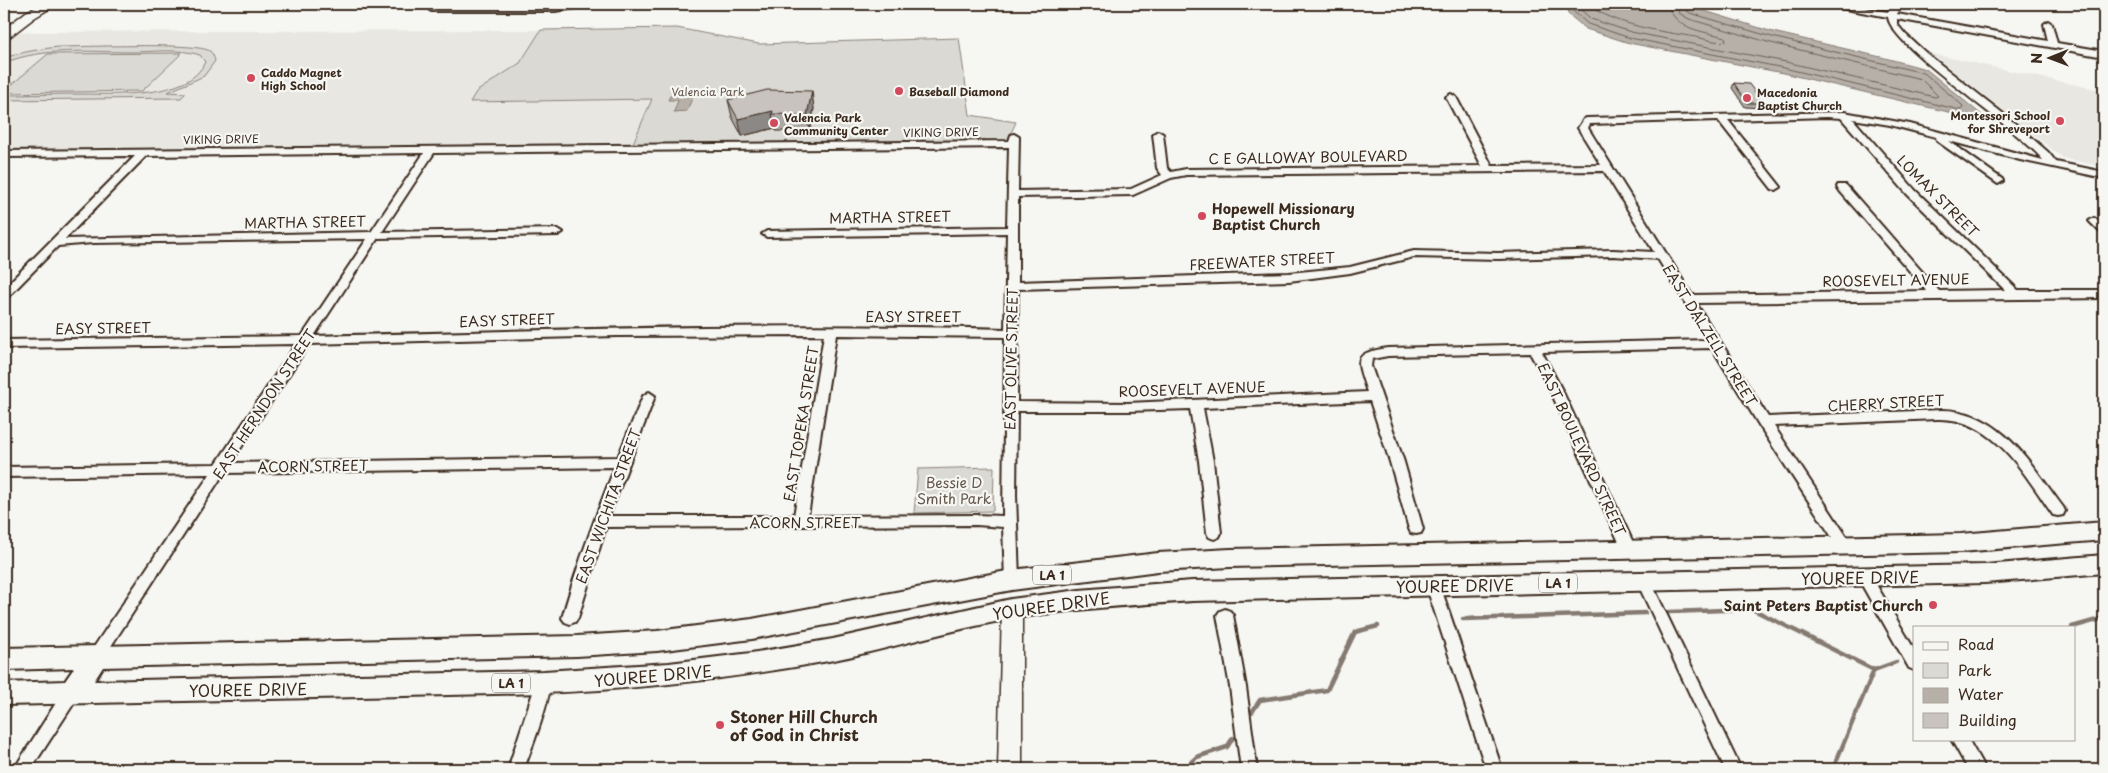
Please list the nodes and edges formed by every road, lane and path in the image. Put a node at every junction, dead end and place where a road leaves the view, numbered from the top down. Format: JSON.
{"nodes":[{"id":1,"x":40,"y":4,"type":"edge"},
{"id":2,"x":51,"y":4,"type":"edge"},
{"id":3,"x":434,"y":4,"type":"edge"},
{"id":4,"x":591,"y":4,"type":"edge"},
{"id":5,"x":1830,"y":4,"type":"edge"},
{"id":6,"x":1895,"y":4,"type":"edge"},
{"id":7,"x":565,"y":6,"type":"edge"},
{"id":8,"x":30,"y":15,"type":"junction"},
{"id":9,"x":1892,"y":15,"type":"junction"},
{"id":10,"x":2048,"y":24,"type":"dead end"},
{"id":11,"x":4,"y":35,"type":"edge"},
{"id":12,"x":2053,"y":45,"type":"junction"},
{"id":13,"x":2104,"y":54,"type":"edge"},
{"id":14,"x":1451,"y":97,"type":"dead end"},
{"id":15,"x":1844,"y":114,"type":"junction"},
{"id":16,"x":1721,"y":117,"type":"junction"},
{"id":17,"x":1932,"y":133,"type":"junction"},
{"id":18,"x":1158,"y":134,"type":"dead end"},
{"id":19,"x":1014,"y":141,"type":"joint"},
{"id":20,"x":435,"y":150,"type":"junction"},
{"id":21,"x":143,"y":152,"type":"junction"},
{"id":22,"x":4,"y":154,"type":"edge"},
{"id":23,"x":2053,"y":165,"type":"junction"},
{"id":24,"x":1608,"y":168,"type":"junction"},
{"id":25,"x":1489,"y":169,"type":"junction"},
{"id":26,"x":2104,"y":175,"type":"edge"},
{"id":27,"x":1168,"y":176,"type":"junction"},
{"id":28,"x":1998,"y":181,"type":"dead end"},
{"id":29,"x":1776,"y":187,"type":"dead end"},
{"id":30,"x":1842,"y":187,"type":"dead end"},
{"id":31,"x":1013,"y":194,"type":"junction"},
{"id":32,"x":2094,"y":221,"type":"dead end"},
{"id":33,"x":1013,"y":230,"type":"junction"},
{"id":34,"x":2104,"y":230,"type":"edge"},
{"id":35,"x":558,"y":232,"type":"dead end"},
{"id":36,"x":767,"y":234,"type":"dead end"},
{"id":37,"x":374,"y":236,"type":"junction"},
{"id":38,"x":53,"y":243,"type":"junction"},
{"id":39,"x":1662,"y":256,"type":"junction"},
{"id":40,"x":1012,"y":286,"type":"junction"},
{"id":41,"x":4,"y":294,"type":"edge"},
{"id":42,"x":2016,"y":294,"type":"junction"},
{"id":43,"x":2104,"y":294,"type":"edge"},
{"id":44,"x":1936,"y":295,"type":"junction"},
{"id":45,"x":1688,"y":300,"type":"junction"},
{"id":46,"x":831,"y":331,"type":"junction"},
{"id":47,"x":1012,"y":333,"type":"junction"},
{"id":48,"x":306,"y":340,"type":"junction"},
{"id":49,"x":4,"y":344,"type":"edge"},
{"id":50,"x":1716,"y":344,"type":"junction"},
{"id":51,"x":1534,"y":349,"type":"junction"},
{"id":52,"x":649,"y":396,"type":"dead end"},
{"id":53,"x":1375,"y":396,"type":"junction"},
{"id":54,"x":1196,"y":404,"type":"junction"},
{"id":55,"x":1010,"y":406,"type":"junction"},
{"id":56,"x":1764,"y":422,"type":"junction"},
{"id":57,"x":622,"y":462,"type":"junction"},
{"id":58,"x":222,"y":468,"type":"junction"},
{"id":59,"x":4,"y":472,"type":"edge"},
{"id":60,"x":2058,"y":511,"type":"dead end"},
{"id":61,"x":600,"y":521,"type":"junction"},
{"id":62,"x":800,"y":522,"type":"junction"},
{"id":63,"x":1009,"y":522,"type":"junction"},
{"id":64,"x":1416,"y":529,"type":"dead end"},
{"id":65,"x":2104,"y":531,"type":"edge"},
{"id":66,"x":1214,"y":533,"type":"dead end"},
{"id":67,"x":1846,"y":547,"type":"junction"},
{"id":68,"x":1630,"y":550,"type":"junction"},
{"id":69,"x":2104,"y":564,"type":"edge"},
{"id":70,"x":1865,"y":578,"type":"junction"},
{"id":71,"x":1012,"y":580,"type":"junction"},
{"id":72,"x":1644,"y":582,"type":"junction"},
{"id":73,"x":1433,"y":585,"type":"junction"},
{"id":74,"x":1012,"y":609,"type":"junction"},
{"id":75,"x":1225,"y":615,"type":"dead end"},
{"id":76,"x":570,"y":618,"type":"dead end"},
{"id":77,"x":95,"y":658,"type":"junction"},
{"id":78,"x":4,"y":659,"type":"edge"},
{"id":79,"x":1913,"y":661,"type":"edge"},
{"id":80,"x":544,"y":682,"type":"junction"},
{"id":81,"x":72,"y":692,"type":"junction"},
{"id":82,"x":4,"y":694,"type":"edge"},
{"id":83,"x":1960,"y":740,"type":"edge"},
{"id":84,"x":22,"y":769,"type":"edge"},
{"id":85,"x":516,"y":769,"type":"edge"},
{"id":86,"x":1010,"y":769,"type":"edge"},
{"id":87,"x":1249,"y":769,"type":"edge"},
{"id":88,"x":1494,"y":769,"type":"edge"},
{"id":89,"x":1733,"y":769,"type":"edge"},
{"id":90,"x":1977,"y":769,"type":"edge"}],
"edges":[{"from":1,"to":8,"type":"street"},
{"from":2,"to":8,"type":"street"},
{"from":3,"to":7,"type":"street"},
{"from":4,"to":7,"type":"street"},
{"from":5,"to":9,"type":"street"},
{"from":6,"to":9,"type":"street"},
{"from":8,"to":11,"type":"street"},
{"from":9,"to":12,"type":"street"},
{"from":9,"to":23,"type":"street"},
{"from":10,"to":12,"type":"street"},
{"from":12,"to":13,"type":"street"},
{"from":14,"to":25,"type":"street"},
{"from":15,"to":16,"type":"street"},
{"from":15,"to":17,"type":"street"},
{"from":15,"to":42,"type":"street","name":"LOMAX STREET"},
{"from":16,"to":24,"type":"street","name":"EAST DALZELL STREET"},
{"from":16,"to":29,"type":"street"},
{"from":17,"to":23,"type":"street"},
{"from":17,"to":28,"type":"street"},
{"from":18,"to":27,"type":"street"},
{"from":19,"to":20,"type":"street","name":"VIKING DRIVE"},
{"from":19,"to":31,"type":"street","name":"EAST OLIVE STREET"},
{"from":20,"to":21,"type":"street","name":"VIKING DRIVE"},
{"from":20,"to":37,"type":"street","name":"EAST HERNDON STREET"},
{"from":21,"to":22,"type":"street","name":"VIKING DRIVE"},
{"from":21,"to":38,"type":"street"},
{"from":23,"to":26,"type":"street"},
{"from":24,"to":25,"type":"street","name":"C E GALLOWAY BOULEVARD"},
{"from":24,"to":39,"type":"street","name":"EAST DALZELL STREET"},
{"from":25,"to":27,"type":"street","name":"C E GALLOWAY BOULEVARD"},
{"from":27,"to":31,"type":"street","name":"C E GALLOWAY BOULEVARD"},
{"from":30,"to":44,"type":"street"},
{"from":31,"to":33,"type":"street","name":"EAST OLIVE STREET"},
{"from":32,"to":34,"type":"street"},
{"from":33,"to":36,"type":"street","name":"MARTHA STREET"},
{"from":33,"to":40,"type":"street","name":"EAST OLIVE STREET"},
{"from":35,"to":37,"type":"street","name":"MARTHA STREET"},
{"from":37,"to":38,"type":"street","name":"MARTHA STREET"},
{"from":37,"to":48,"type":"street","name":"EAST HERNDON STREET"},
{"from":38,"to":41,"type":"street"},
{"from":39,"to":40,"type":"street","name":"FREEWATER STREET"},
{"from":39,"to":45,"type":"street","name":"EAST DALZELL STREET"},
{"from":40,"to":47,"type":"street","name":"EAST OLIVE STREET"},
{"from":42,"to":43,"type":"street","name":"ROOSEVELT AVENUE"},
{"from":42,"to":44,"type":"street","name":"ROOSEVELT AVENUE"},
{"from":44,"to":45,"type":"street","name":"ROOSEVELT AVENUE"},
{"from":45,"to":50,"type":"street","name":"EAST DALZELL STREET"},
{"from":46,"to":47,"type":"street","name":"EASY STREET"},
{"from":46,"to":48,"type":"street","name":"EASY STREET"},
{"from":46,"to":62,"type":"street","name":"EAST TOPEKA STREET"},
{"from":47,"to":55,"type":"street","name":"EAST OLIVE STREET"},
{"from":48,"to":49,"type":"street","name":"EASY STREET"},
{"from":48,"to":58,"type":"street","name":"EAST HERNDON STREET"},
{"from":50,"to":51,"type":"street"},
{"from":50,"to":56,"type":"street","name":"EAST DALZELL STREET"},
{"from":51,"to":53,"type":"street"},
{"from":51,"to":68,"type":"street","name":"EAST BOULEVARD STREET"},
{"from":52,"to":57,"type":"street","name":"EAST WICHITA STREET"},
{"from":53,"to":54,"type":"street","name":"ROOSEVELT AVENUE"},
{"from":53,"to":64,"type":"street"},
{"from":54,"to":55,"type":"street","name":"ROOSEVELT AVENUE"},
{"from":54,"to":66,"type":"street"},
{"from":55,"to":63,"type":"street","name":"EAST OLIVE STREET"},
{"from":56,"to":60,"type":"street","name":"CHERRY STREET"},
{"from":56,"to":67,"type":"street","name":"EAST DALZELL STREET"},
{"from":57,"to":58,"type":"street","name":"ACORN STREET"},
{"from":57,"to":61,"type":"street","name":"EAST WICHITA STREET"},
{"from":58,"to":59,"type":"street","name":"ACORN STREET"},
{"from":58,"to":77,"type":"street","name":"EAST HERNDON STREET"},
{"from":61,"to":62,"type":"street","name":"ACORN STREET"},
{"from":61,"to":76,"type":"street","name":"EAST WICHITA STREET"},
{"from":62,"to":63,"type":"street","name":"ACORN STREET"},
{"from":63,"to":71,"type":"street","name":"EAST OLIVE STREET"},
{"from":65,"to":67,"type":"main road","name":"YOUREE DRIVE","number":"LA 1"},
{"from":67,"to":68,"type":"main road","name":"YOUREE DRIVE","number":"LA 1"},
{"from":67,"to":70,"type":"main road"},
{"from":68,"to":71,"type":"main road","name":"YOUREE DRIVE","number":"LA 1"},
{"from":69,"to":70,"type":"main road","name":"YOUREE DRIVE","number":"LA 1"},
{"from":70,"to":72,"type":"main road","name":"YOUREE DRIVE","number":"LA 1"},
{"from":70,"to":79,"type":"street"},
{"from":71,"to":74,"type":"main road"},
{"from":71,"to":77,"type":"main road","name":"YOUREE DRIVE","number":"LA 1"},
{"from":72,"to":73,"type":"main road","name":"YOUREE DRIVE","number":"LA 1"},
{"from":72,"to":89,"type":"street"},
{"from":73,"to":74,"type":"main road","name":"YOUREE DRIVE","number":"LA 1"},
{"from":73,"to":88,"type":"street"},
{"from":74,"to":80,"type":"main road","name":"YOUREE DRIVE","number":"LA 1"},
{"from":74,"to":86,"type":"street"},
{"from":75,"to":87,"type":"street"},
{"from":77,"to":78,"type":"main road","name":"YOUREE DRIVE","number":"LA 1"},
{"from":77,"to":81,"type":"main road"},
{"from":80,"to":81,"type":"main road","name":"YOUREE DRIVE","number":"LA 1"},
{"from":80,"to":85,"type":"street"},
{"from":81,"to":82,"type":"main road","name":"YOUREE DRIVE","number":"LA 1"},
{"from":81,"to":84,"type":"street"},
{"from":83,"to":90,"type":"street"}]}
